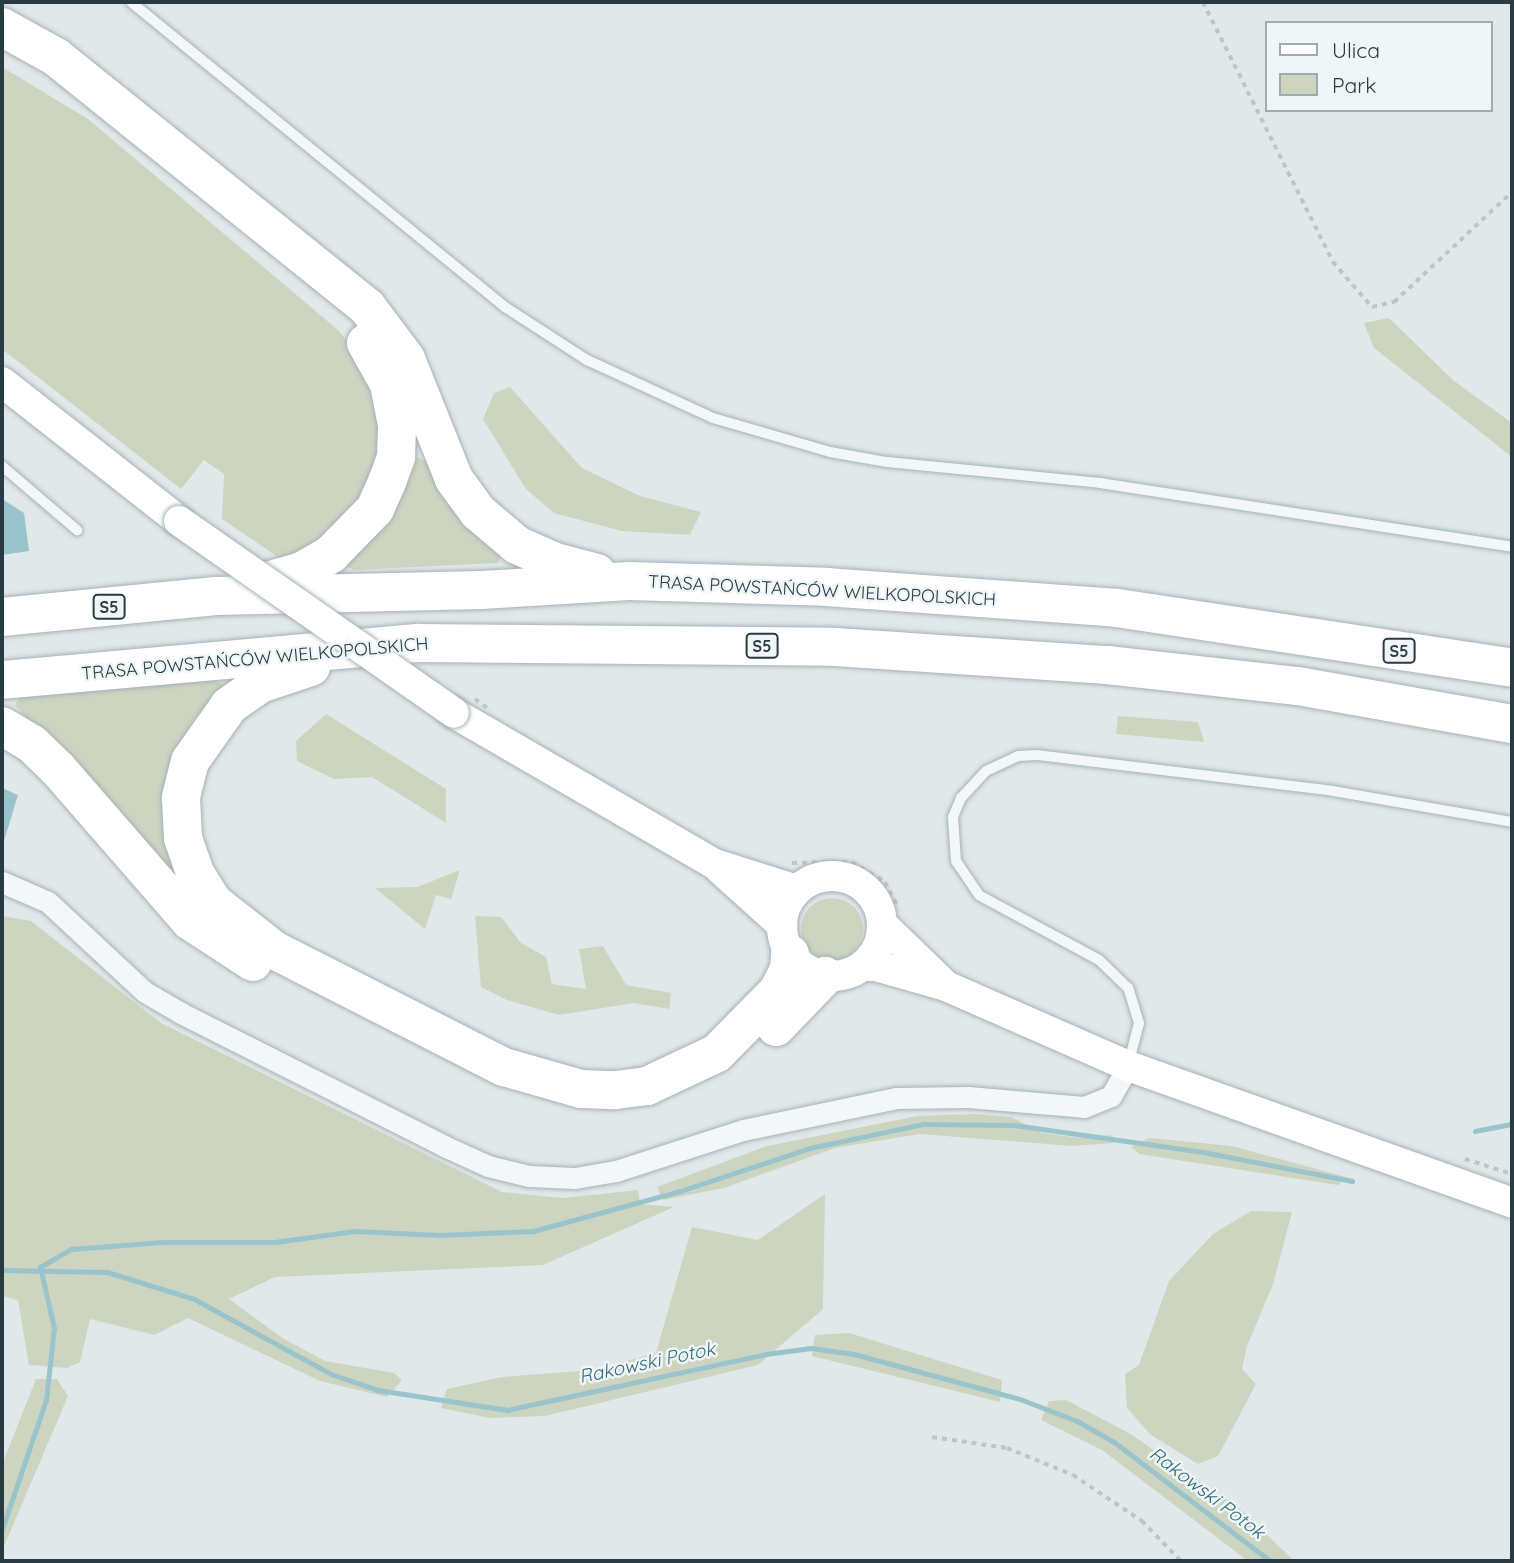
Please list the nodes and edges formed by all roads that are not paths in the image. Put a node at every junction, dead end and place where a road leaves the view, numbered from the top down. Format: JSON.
{"nodes":[{"id":1,"x":131,"y":2,"type":"edge"},
{"id":2,"x":2,"y":27,"type":"edge"},
{"id":3,"x":2,"y":52,"type":"edge"},
{"id":4,"x":2,"y":382,"type":"edge"},
{"id":5,"x":2,"y":466,"type":"edge"},
{"id":6,"x":77,"y":530,"type":"dead end"},
{"id":7,"x":1512,"y":547,"type":"edge"},
{"id":8,"x":629,"y":581,"type":"junction"},
{"id":9,"x":216,"y":596,"type":"junction"},
{"id":10,"x":2,"y":617,"type":"edge"},
{"id":11,"x":417,"y":643,"type":"junction"},
{"id":12,"x":1512,"y":668,"type":"edge"},
{"id":13,"x":2,"y":680,"type":"edge"},
{"id":14,"x":1512,"y":724,"type":"edge"},
{"id":15,"x":2,"y":726,"type":"edge"},
{"id":16,"x":1512,"y":821,"type":"edge"},
{"id":17,"x":715,"y":864,"type":"junction"},
{"id":18,"x":2,"y":882,"type":"edge"},
{"id":19,"x":797,"y":890,"type":"junction"},
{"id":20,"x":883,"y":924,"type":"junction"},
{"id":21,"x":786,"y":940,"type":"junction"},
{"id":22,"x":863,"y":966,"type":"junction"},
{"id":23,"x":825,"y":976,"type":"junction"},
{"id":24,"x":946,"y":986,"type":"junction"},
{"id":25,"x":1128,"y":1066,"type":"junction"},
{"id":26,"x":1512,"y":1203,"type":"edge"}],
"edges":[{"from":1,"to":7,"type":"lane"},
{"from":2,"to":8,"type":"highway"},
{"from":3,"to":9,"type":"highway"},
{"from":4,"to":17,"type":"main road","bridge":true},
{"from":5,"to":6,"type":"lane"},
{"from":8,"to":9,"type":"highway","name":"TRASA POWSTAŃCÓW WIELKOPOLSKICH","number":"S5"},
{"from":8,"to":12,"type":"highway","name":"TRASA POWSTAŃCÓW WIELKOPOLSKICH","number":"S5"},
{"from":9,"to":10,"type":"highway","name":"TRASA POWSTAŃCÓW WIELKOPOLSKICH","number":"S5"},
{"from":11,"to":13,"type":"highway","name":"TRASA POWSTAŃCÓW WIELKOPOLSKICH","number":"S5"},
{"from":11,"to":14,"type":"highway","name":"TRASA POWSTAŃCÓW WIELKOPOLSKICH","number":"S5"},
{"from":11,"to":21,"type":"highway"},
{"from":15,"to":23,"type":"highway"},
{"from":16,"to":25,"type":"lane"},
{"from":17,"to":19,"type":"main road"},
{"from":17,"to":21,"type":"main road"},
{"from":18,"to":25,"type":"street"},
{"from":19,"to":20,"type":"main road"},
{"from":19,"to":21,"type":"main road"},
{"from":20,"to":22,"type":"main road"},
{"from":20,"to":24,"type":"main road"},
{"from":21,"to":23,"type":"main road"},
{"from":22,"to":23,"type":"main road"},
{"from":22,"to":24,"type":"main road"},
{"from":24,"to":25,"type":"main road"},
{"from":25,"to":26,"type":"main road"}]}
